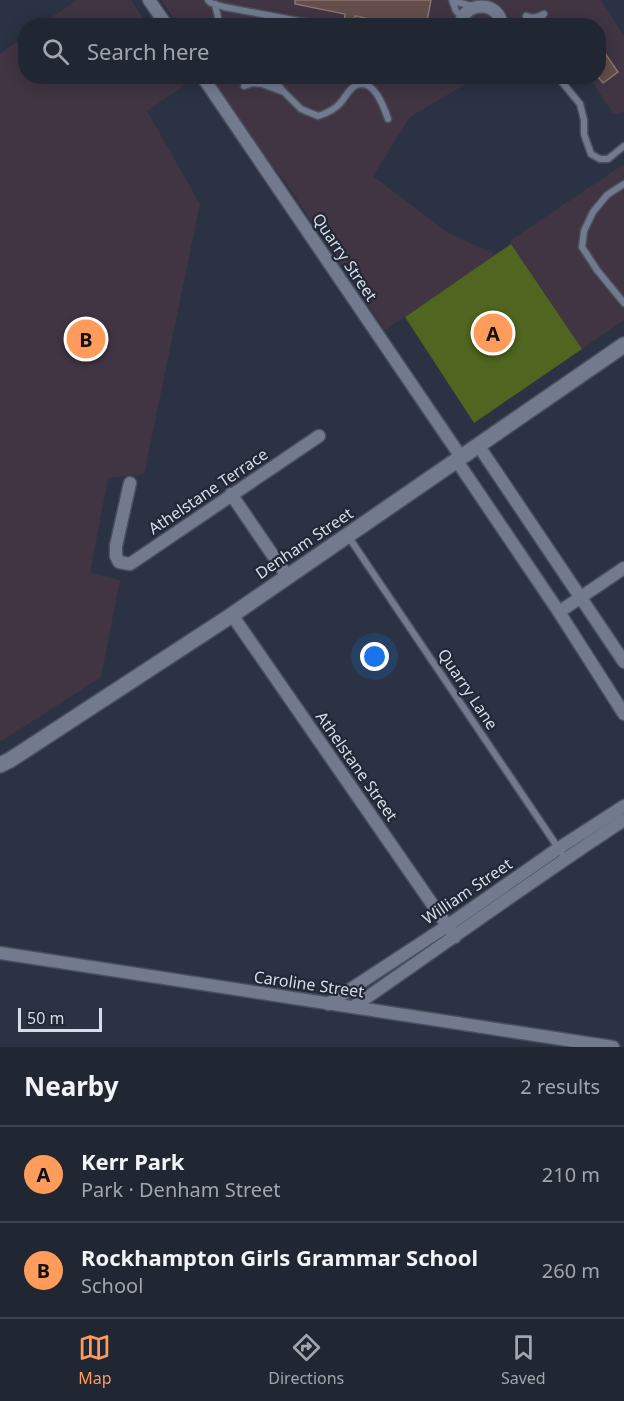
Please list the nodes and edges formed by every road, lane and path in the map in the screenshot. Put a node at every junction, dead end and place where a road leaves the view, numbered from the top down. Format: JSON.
{"nodes":[{"id":1,"x":149,"y":0,"type":"edge"},
{"id":2,"x":208,"y":0,"type":"edge"},
{"id":3,"x":453,"y":1,"type":"edge"},
{"id":4,"x":215,"y":4,"type":"junction"},
{"id":5,"x":475,"y":4,"type":"edge"},
{"id":6,"x":493,"y":4,"type":"edge"},
{"id":7,"x":161,"y":18,"type":"edge"},
{"id":8,"x":218,"y":18,"type":"edge"},
{"id":9,"x":285,"y":18,"type":"edge"},
{"id":10,"x":459,"y":18,"type":"edge"},
{"id":11,"x":462,"y":18,"type":"edge"},
{"id":12,"x":502,"y":18,"type":"edge"},
{"id":13,"x":531,"y":18,"type":"edge"},
{"id":14,"x":541,"y":18,"type":"edge"},
{"id":15,"x":207,"y":84,"type":"edge"},
{"id":16,"x":251,"y":84,"type":"edge"},
{"id":17,"x":262,"y":84,"type":"edge"},
{"id":18,"x":277,"y":84,"type":"edge"},
{"id":19,"x":564,"y":84,"type":"edge"},
{"id":20,"x":244,"y":86,"type":"dead end"},
{"id":21,"x":284,"y":92,"type":"junction"},
{"id":22,"x":388,"y":119,"type":"dead end"},
{"id":23,"x":624,"y":146,"type":"edge"},
{"id":24,"x":624,"y":184,"type":"edge"},
{"id":25,"x":624,"y":303,"type":"edge"},
{"id":26,"x":624,"y":345,"type":"edge"},
{"id":27,"x":319,"y":436,"type":"dead end"},
{"id":28,"x":478,"y":445,"type":"junction"},
{"id":29,"x":459,"y":459,"type":"junction"},
{"id":30,"x":130,"y":483,"type":"dead end"},
{"id":31,"x":231,"y":494,"type":"junction"},
{"id":32,"x":347,"y":536,"type":"junction"},
{"id":33,"x":624,"y":568,"type":"edge"},
{"id":34,"x":288,"y":576,"type":"junction"},
{"id":35,"x":580,"y":598,"type":"junction"},
{"id":36,"x":559,"y":612,"type":"junction"},
{"id":37,"x":232,"y":615,"type":"junction"},
{"id":38,"x":624,"y":662,"type":"edge"},
{"id":39,"x":624,"y":714,"type":"edge"},
{"id":40,"x":0,"y":765,"type":"edge"},
{"id":41,"x":624,"y":806,"type":"edge"},
{"id":42,"x":624,"y":820,"type":"edge"},
{"id":43,"x":562,"y":853,"type":"junction"},
{"id":44,"x":447,"y":926,"type":"junction"},
{"id":45,"x":455,"y":937,"type":"junction"},
{"id":46,"x":0,"y":952,"type":"edge"},
{"id":47,"x":328,"y":1004,"type":"junction"},
{"id":48,"x":353,"y":1007,"type":"junction"},
{"id":49,"x":614,"y":1047,"type":"edge"}],
"edges":[{"from":1,"to":7,"type":"street"},
{"from":2,"to":4,"type":"lane"},
{"from":3,"to":5,"type":"lane"},
{"from":3,"to":10,"type":"lane"},
{"from":4,"to":8,"type":"lane"},
{"from":4,"to":9,"type":"lane"},
{"from":5,"to":6,"type":"street"},
{"from":5,"to":11,"type":"street"},
{"from":6,"to":12,"type":"street"},
{"from":13,"to":14,"type":"lane"},
{"from":15,"to":29,"type":"street","name":"Quarry Street"},
{"from":16,"to":20,"type":"lane"},
{"from":17,"to":21,"type":"lane"},
{"from":18,"to":21,"type":"lane"},
{"from":19,"to":23,"type":"lane"},
{"from":21,"to":22,"type":"lane"},
{"from":24,"to":25,"type":"lane"},
{"from":26,"to":28,"type":"street","name":"Denham Street"},
{"from":27,"to":31,"type":"street","name":"Athelstane Terrace"},
{"from":28,"to":29,"type":"street","name":"Denham Street"},
{"from":28,"to":35,"type":"street"},
{"from":29,"to":32,"type":"street","name":"Denham Street"},
{"from":29,"to":36,"type":"street","name":"Quarry Street"},
{"from":30,"to":31,"type":"street","name":"Athelstane Terrace"},
{"from":31,"to":34,"type":"street"},
{"from":32,"to":34,"type":"street","name":"Denham Street"},
{"from":32,"to":43,"type":"lane","name":"Quarry Lane"},
{"from":33,"to":35,"type":"street"},
{"from":34,"to":37,"type":"street","name":"Denham Street"},
{"from":35,"to":36,"type":"street"},
{"from":35,"to":38,"type":"street"},
{"from":36,"to":39,"type":"street","name":"Quarry Street"},
{"from":37,"to":40,"type":"street","name":"Denham Street"},
{"from":37,"to":44,"type":"street","name":"Athelstane Street"},
{"from":41,"to":43,"type":"street","name":"William Street"},
{"from":42,"to":43,"type":"street","name":"William Street"},
{"from":43,"to":44,"type":"street","name":"William Street"},
{"from":43,"to":45,"type":"street","name":"William Street"},
{"from":44,"to":45,"type":"street","name":"Athelstane Street"},
{"from":44,"to":47,"type":"street","name":"William Street"},
{"from":45,"to":48,"type":"street","name":"William Street"},
{"from":46,"to":47,"type":"street","name":"Caroline Street"},
{"from":47,"to":48,"type":"street","name":"Caroline Street"},
{"from":48,"to":49,"type":"street","name":"Caroline Street"}]}
